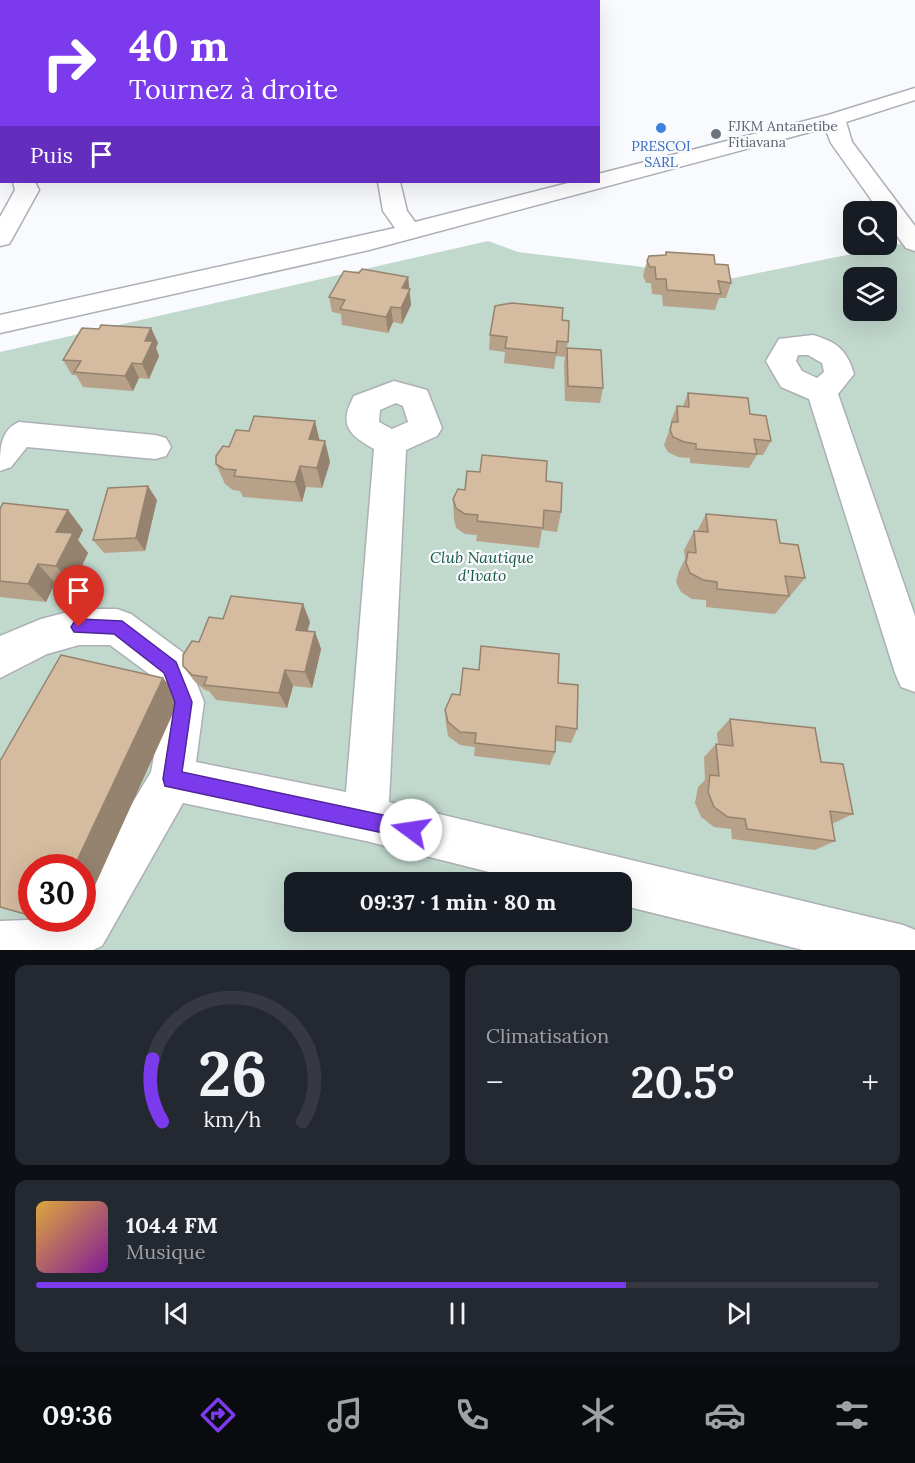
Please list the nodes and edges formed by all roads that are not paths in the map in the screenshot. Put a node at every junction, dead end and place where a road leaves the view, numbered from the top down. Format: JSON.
{"nodes":[{"id":1,"x":915,"y":94,"type":"edge"},
{"id":2,"x":835,"y":119,"type":"junction"},
{"id":3,"x":600,"y":181,"type":"edge"},
{"id":4,"x":24,"y":183,"type":"edge"},
{"id":5,"x":389,"y":183,"type":"edge"},
{"id":6,"x":592,"y":183,"type":"edge"},
{"id":7,"x":409,"y":231,"type":"junction"},
{"id":8,"x":0,"y":239,"type":"edge"},
{"id":9,"x":915,"y":243,"type":"edge"},
{"id":10,"x":0,"y":324,"type":"edge"},
{"id":11,"x":822,"y":392,"type":"dead end"},
{"id":12,"x":390,"y":443,"type":"dead end"},
{"id":13,"x":154,"y":447,"type":"dead end"},
{"id":14,"x":0,"y":458,"type":"edge"},
{"id":15,"x":0,"y":659,"type":"edge"},
{"id":16,"x":915,"y":673,"type":"edge"},
{"id":17,"x":172,"y":779,"type":"junction"},
{"id":18,"x":366,"y":819,"type":"junction"},
{"id":19,"x":0,"y":946,"type":"edge"},
{"id":20,"x":903,"y":950,"type":"edge"}],
"edges":[{"from":1,"to":2,"type":"street"},
{"from":2,"to":3,"type":"street"},
{"from":2,"to":9,"type":"street"},
{"from":4,"to":8,"type":"street"},
{"from":5,"to":7,"type":"street"},
{"from":6,"to":7,"type":"street"},
{"from":7,"to":10,"type":"street"},
{"from":11,"to":16,"type":"street"},
{"from":12,"to":18,"type":"street"},
{"from":13,"to":14,"type":"street"},
{"from":15,"to":17,"type":"street"},
{"from":17,"to":18,"type":"street"},
{"from":17,"to":19,"type":"street"},
{"from":18,"to":20,"type":"street"}]}
